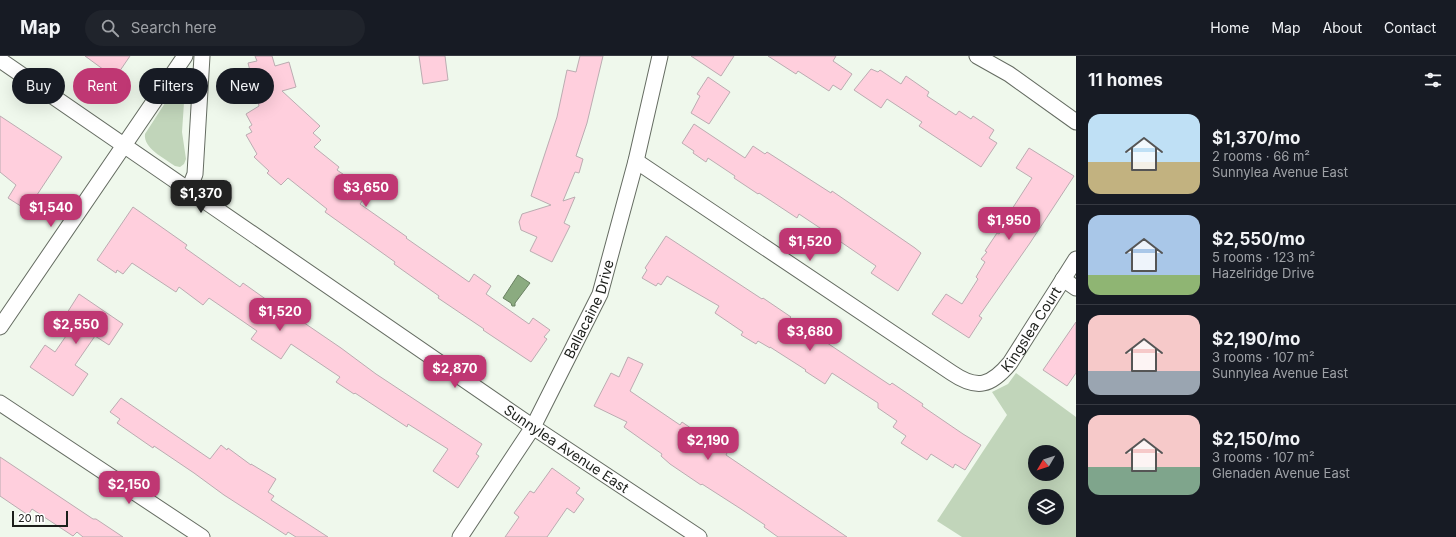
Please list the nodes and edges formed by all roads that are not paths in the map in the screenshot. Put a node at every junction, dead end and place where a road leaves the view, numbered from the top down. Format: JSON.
{"nodes":[{"id":1,"x":185,"y":56,"type":"edge"},
{"id":2,"x":202,"y":56,"type":"edge"},
{"id":3,"x":660,"y":56,"type":"edge"},
{"id":4,"x":977,"y":56,"type":"edge"},
{"id":5,"x":0,"y":60,"type":"edge"},
{"id":6,"x":1076,"y":122,"type":"edge"},
{"id":7,"x":125,"y":145,"type":"junction"},
{"id":8,"x":636,"y":161,"type":"junction"},
{"id":9,"x":189,"y":189,"type":"junction"},
{"id":10,"x":1076,"y":259,"type":"edge"},
{"id":11,"x":1063,"y":280,"type":"junction"},
{"id":12,"x":1076,"y":288,"type":"edge"},
{"id":13,"x":0,"y":327,"type":"edge"},
{"id":14,"x":0,"y":403,"type":"edge"},
{"id":15,"x":533,"y":426,"type":"junction"},
{"id":16,"x":202,"y":537,"type":"edge"},
{"id":17,"x":460,"y":537,"type":"edge"},
{"id":18,"x":699,"y":537,"type":"edge"}],
"edges":[{"from":1,"to":7,"type":"street"},
{"from":2,"to":9,"type":"street"},
{"from":3,"to":8,"type":"street","name":"Ballacaine Drive"},
{"from":4,"to":6,"type":"street"},
{"from":5,"to":7,"type":"street","name":"Sunnylea Avenue East"},
{"from":7,"to":9,"type":"street","name":"Sunnylea Avenue East"},
{"from":7,"to":13,"type":"street"},
{"from":8,"to":11,"type":"street","name":"Kingslea Court"},
{"from":8,"to":15,"type":"street","name":"Ballacaine Drive"},
{"from":9,"to":15,"type":"street","name":"Sunnylea Avenue East"},
{"from":10,"to":11,"type":"street","name":"Kingslea Court"},
{"from":11,"to":12,"type":"street"},
{"from":14,"to":16,"type":"street"},
{"from":15,"to":17,"type":"street","name":"Ballacaine Drive"},
{"from":15,"to":18,"type":"street","name":"Sunnylea Avenue East"}]}
